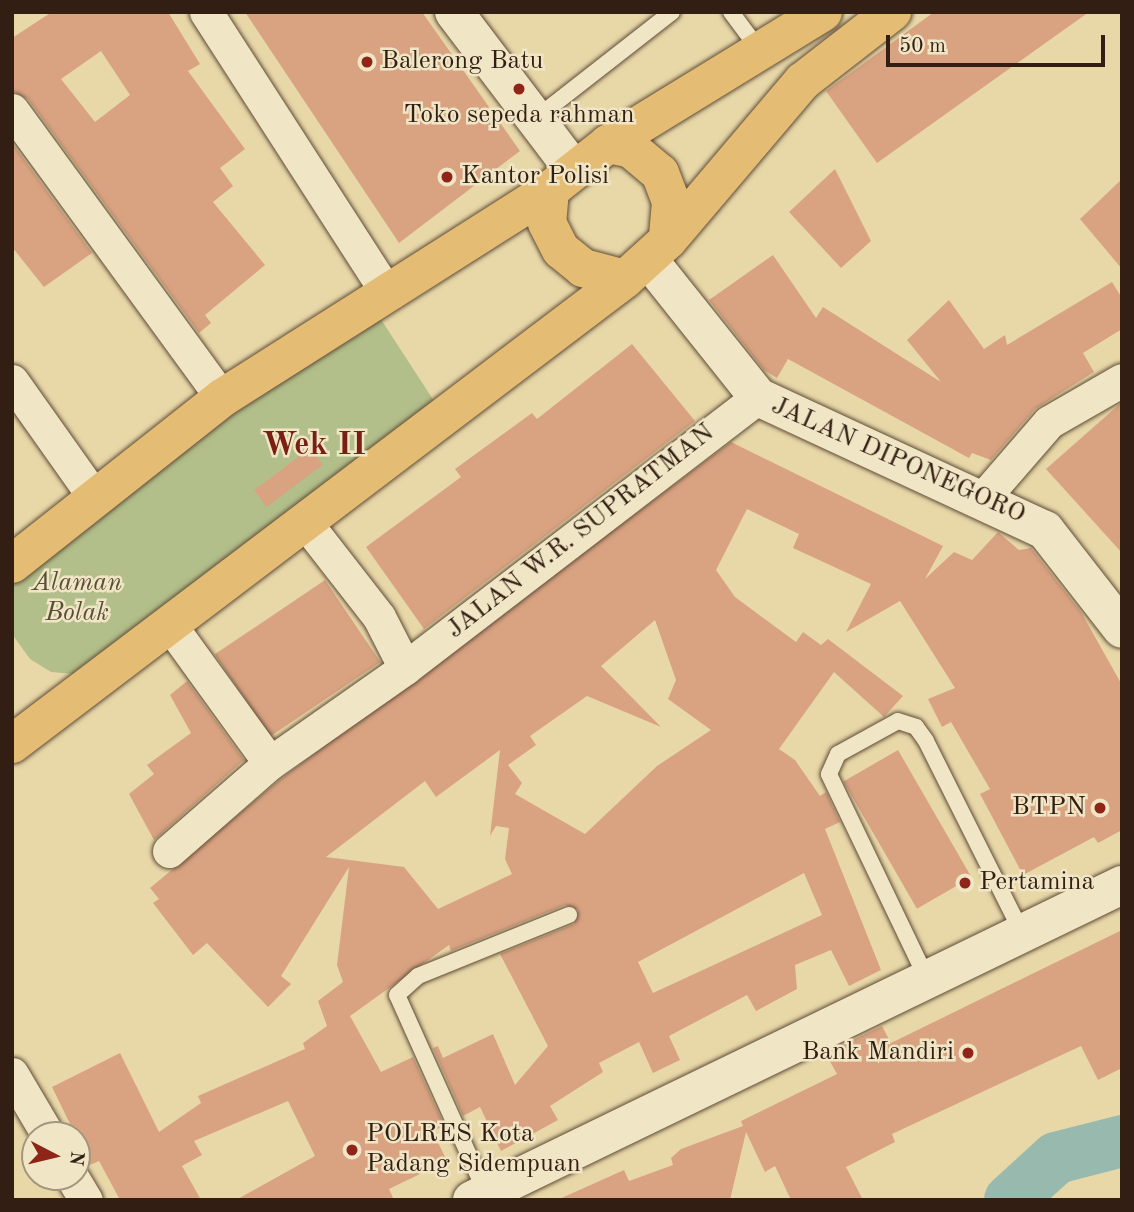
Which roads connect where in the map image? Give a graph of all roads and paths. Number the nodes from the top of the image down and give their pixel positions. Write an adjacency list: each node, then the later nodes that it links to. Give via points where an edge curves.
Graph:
1 (206, 12): 13 (street)
2 (454, 12): 9 (street)
3 (672, 12): 9 (lane)
4 (731, 12): 7 (lane)
5 (823, 12): 7 (highway)
6 (892, 12): 12 (highway, via 791,93)
7 (760, 51): 10 (highway)
8 (12, 110): 17 (street)
9 (535, 119): 11 (street)
10 (608, 144): 11 (highway); 12 (highway, via 631,149 660,173 671,202)
11 (562, 180): 12 (highway, via 547,223 561,250 583,268); 13 (highway)
12 (647, 259): 16 (street, JALAN DIPONEGORO); 20 (highway)
13 (385, 290): 17 (highway)
14 (12, 380): 18 (street)
15 (1119, 382): 19 (street, via 1049,422)
16 (758, 397): 19 (street, JALAN DIPONEGORO); 24 (street, JALAN W.R. SUPRATMAN)
17 (222, 398): 18 (highway)
18 (94, 497): 21 (highway)
19 (984, 497): 23 (street, JALAN DIPONEGORO, via 1063,546)
20 (305, 523): 22 (highway); 24 (street, via 379,617)
21 (12, 564)
22 (170, 625): 25 (highway); 26 (street)
23 (1122, 629)
24 (405, 668): 26 (street, JALAN W.R. SUPRATMAN)
25 (12, 744)
26 (270, 762): 27 (street, JALAN W.R. SUPRATMAN)
27 (169, 851)
28 (1122, 885): 30 (street)
29 (569, 915): 34 (lane, via 418,976 397,995)
30 (1022, 933): 31 (street); 31 (lane, via 926,741 916,727 898,721 838,754 829,774)
31 (927, 979): 34 (street)
32 (12, 1074): 33 (street)
33 (40, 1121)
34 (479, 1196)

